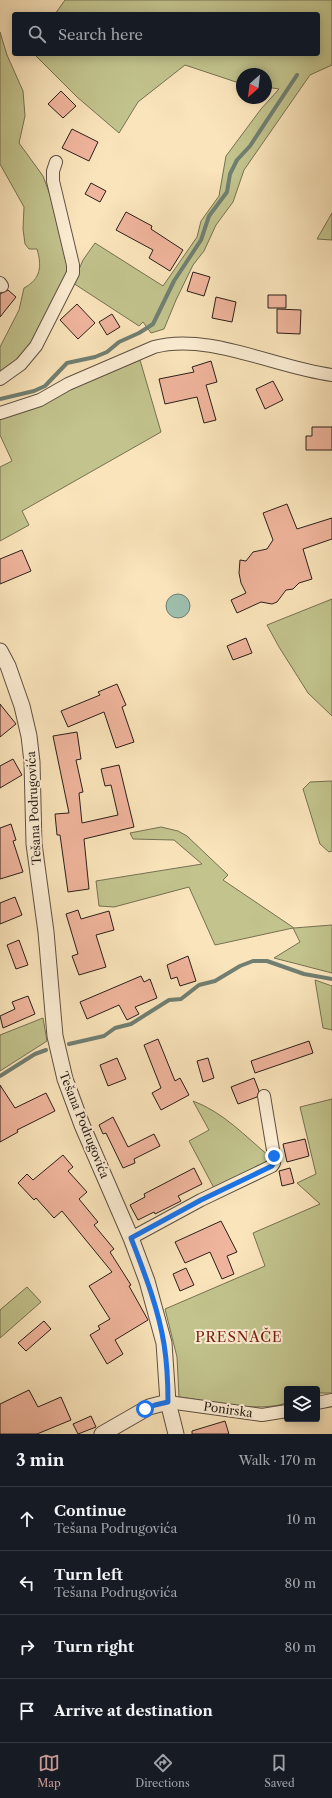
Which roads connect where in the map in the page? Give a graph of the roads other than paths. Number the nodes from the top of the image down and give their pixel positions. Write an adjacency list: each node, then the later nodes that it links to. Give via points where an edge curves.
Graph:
1 (56, 162): 3 (street, via 53,181 73,273 36,346 21,364)
2 (332, 375): 4 (street, via 199,343 167,344 154,347 68,384 40,400)
3 (0, 379)
4 (0, 413)
5 (0, 651): 7 (street, Tešana Podrugovića, via 22,706 29,736 34,844 58,1053 82,1125)
6 (264, 1096): 7 (street, via 274,1156 272,1166 201,1200)
7 (131, 1238): 9 (street, Tešana Podrugovića, via 161,1328 167,1361)
8 (332, 1400): 10 (street)
9 (168, 1402): 11 (street, Ponirska, via 262,1415); 12 (street, via 149,1406); 13 (street, Tešana Podrugovića)
10 (320, 1402)
11 (284, 1411)
12 (102, 1434)
13 (176, 1434)

